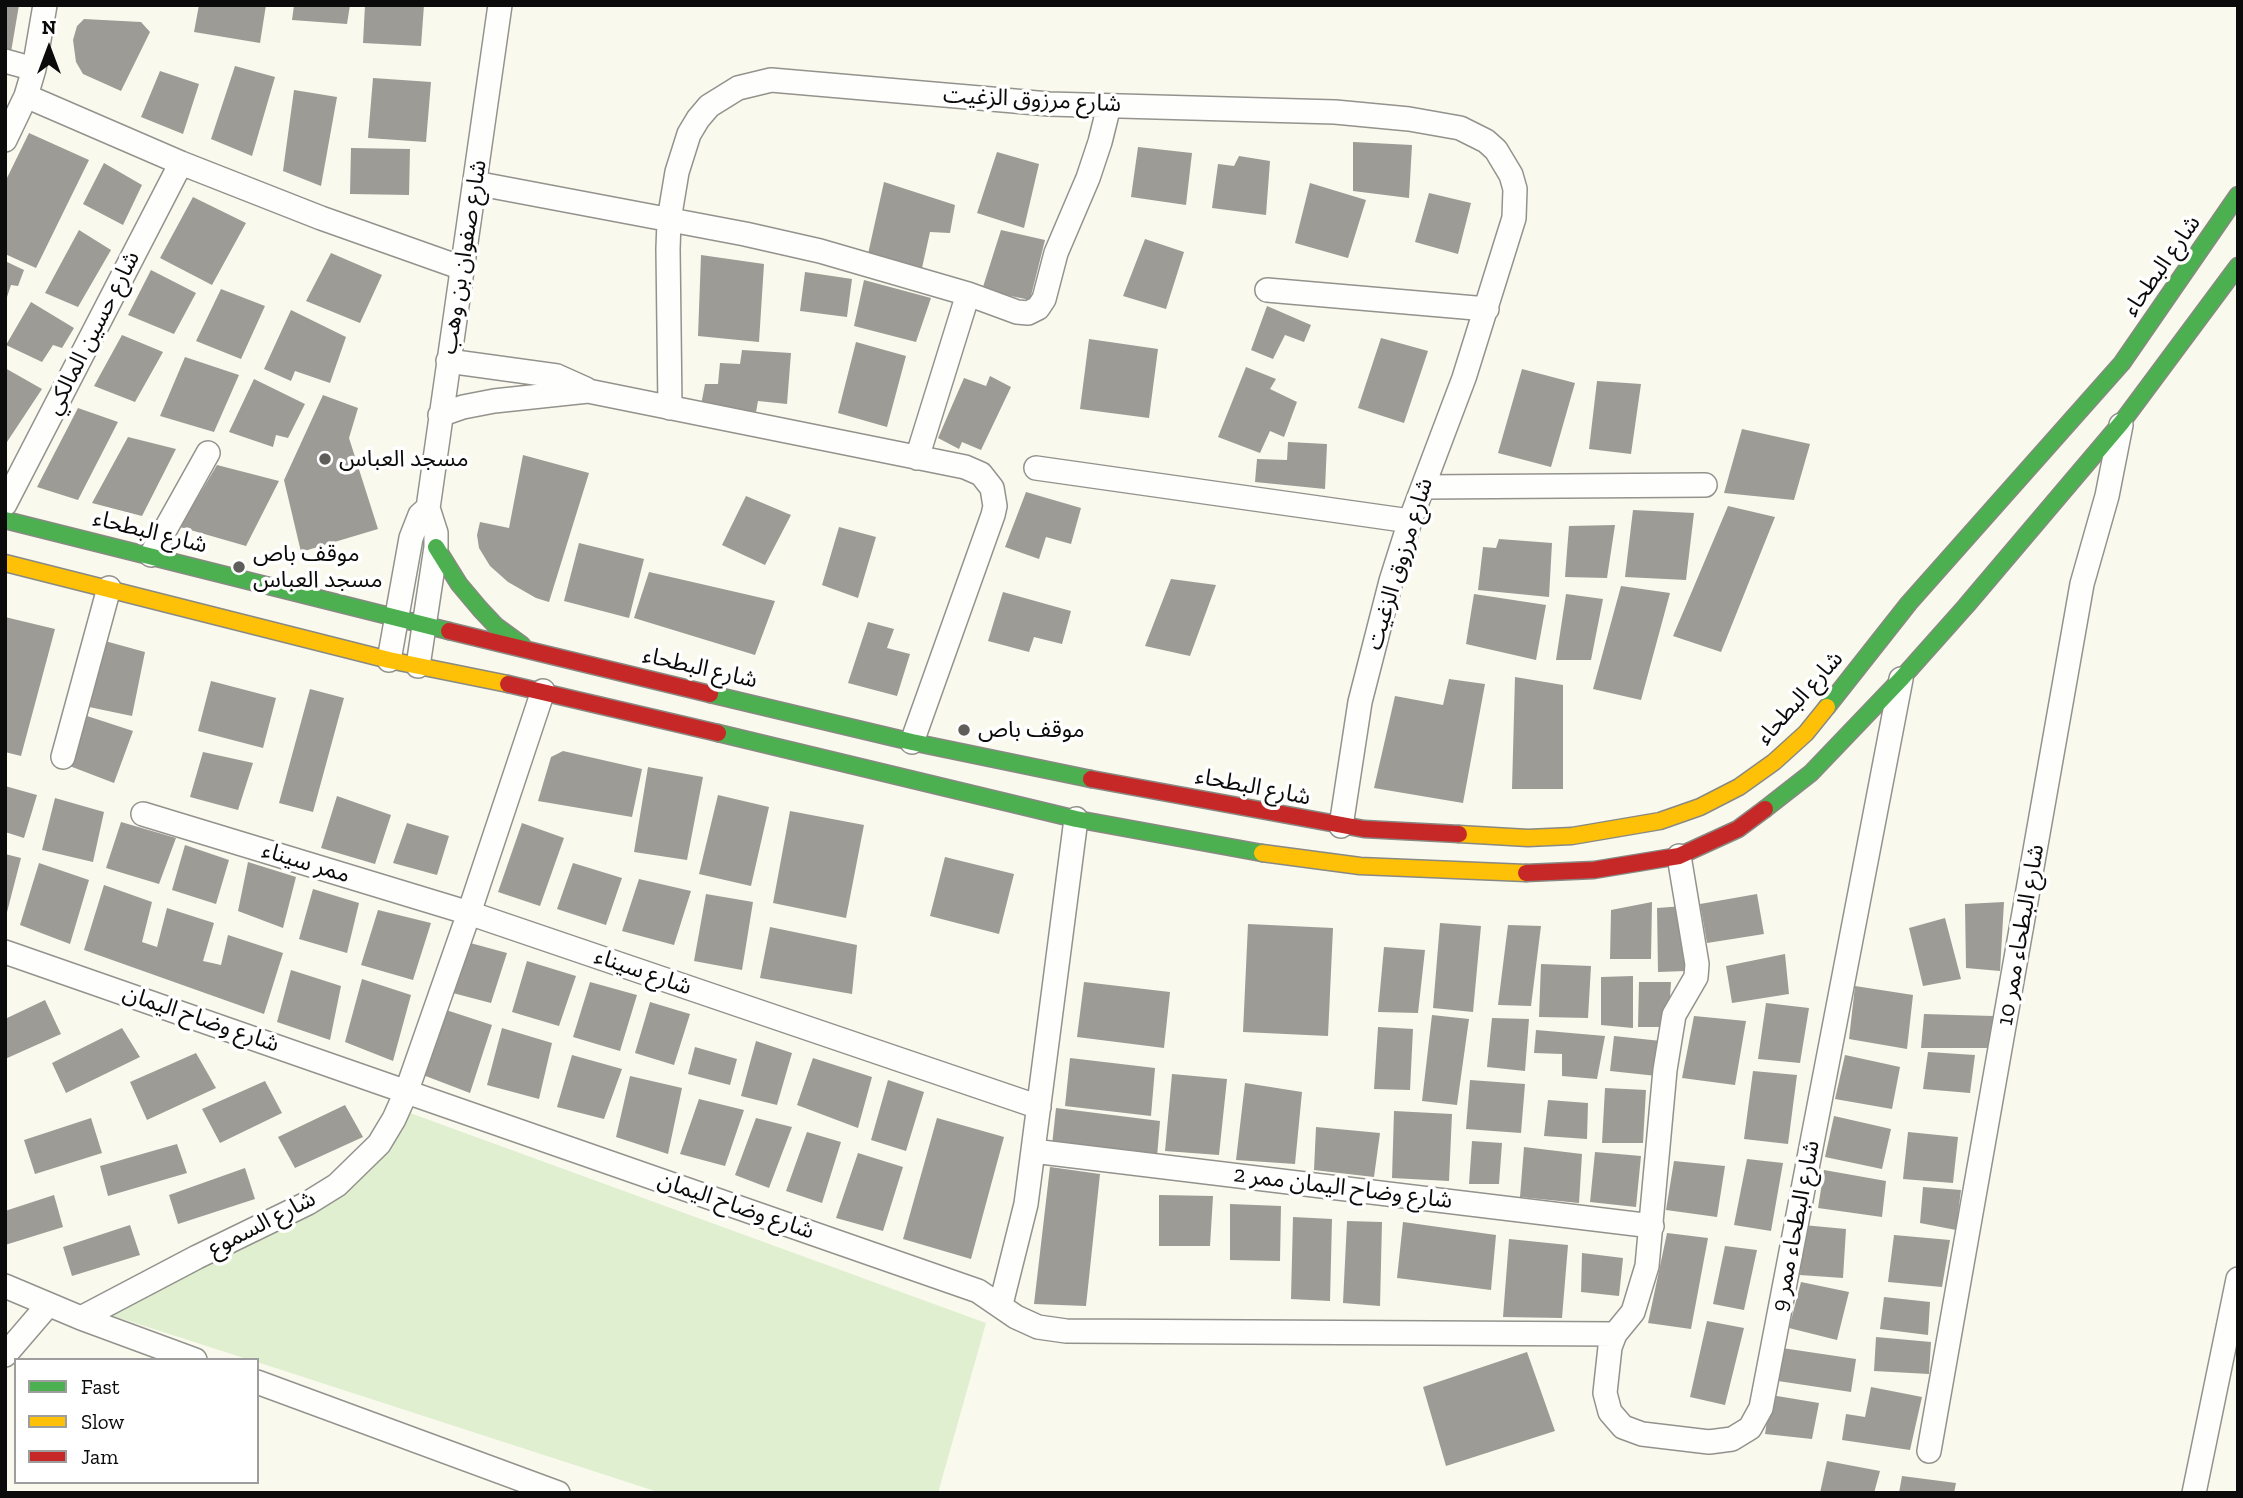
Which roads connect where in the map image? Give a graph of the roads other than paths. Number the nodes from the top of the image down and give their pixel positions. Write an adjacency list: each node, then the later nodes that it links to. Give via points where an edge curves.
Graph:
1 (45, 5): 4 (street)
2 (500, 5): 9 (street, شارع صفوان بن وهب)
3 (5, 61): 4 (street)
4 (34, 69): 5 (street)
5 (26, 96): 7 (street); 8 (street)
6 (1109, 106): 11 (street, شارع مرزوق الزغيت, via 789,81 755,83 709,106 689,134); 15 (street, via 1041,304 1022,313); 16 (street, شارع مرزوق الزغيت, via 1335,111 1409,119 1473,133 1496,150 1515,189 1514,218)
7 (5, 139)
8 (181, 163): 13 (street); 27 (street, شارع حسين المالكي)
9 (475, 183): 11 (street); 13 (street, شارع صفوان بن وهب)
10 (2238, 195): 47 (street, شارع البطحاء, via 2122,363 1909,603 1806,733 1774,762 1739,787 1660,821 1572,836)
11 (669, 220): 15 (street, via 820,251); 19 (street, شارع مرزوق الزغيت)
12 (2238, 266): 21 (street, شارع البطحاء)
13 (462, 268): 17 (street, شارع صفوان بن وهب)
14 (1267, 290): 16 (street)
15 (968, 294): 23 (street)
16 (1487, 309): 26 (street, شارع مرزوق الزغيت)
17 (448, 361): 18 (street, via 557,376); 20 (street, شارع صفوان بن وهب)
18 (588, 391): 19 (street); 20 (street, via 494,401)
19 (670, 408): 23 (street)
20 (440, 415): 28 (street, شارع صفوان بن وهب)
21 (2122, 422): 40 (street, شارع البطحاء); 64 (street, شارع البطحاء ممر 10, via 2082,584)
22 (208, 453): 32 (street)
23 (917, 458): 42 (street, via 981,474 992,488 995,506)
24 (1036, 468): 30 (street)
25 (1705, 485): 26 (street)
26 (1423, 487): 30 (street, شارع مرزوق الزغيت)
27 (5, 504)
28 (428, 508): 31 (street, شارع صفوان بن وهب); 35 (street, شارع صفوان بن وهب, via 411,538)
29 (5, 520): 32 (street, شارع البطحاء)
30 (1410, 521): 46 (street, شارع مرزوق الزغيت, via 1360,702)
31 (436, 547): 36 (street, شارع صفوان بن وهب); 37 (street, via 480,609)
32 (152, 555): 35 (street, شارع البطحاء)
33 (5, 563): 34 (street, شارع البطحاء)
34 (109, 588): 38 (street, شارع البطحاء); 43 (street)
35 (398, 618): 36 (street, شارع البطحاء); 38 (street, شارع صفوان بن وهب)
36 (424, 625): 37 (street, شارع البطحاء); 39 (street, شارع صفوان بن وهب)
37 (532, 652): 42 (street, شارع البطحاء)
38 (389, 660): 39 (street, شارع البطحاء)
39 (418, 666): 41 (street, شارع البطحاء)
40 (1901, 680): 48 (street, شارع البطحاء, via 1811,773 1738,829); 60 (street, شارع البطحاء ممر 9, via 1763,1394 1751,1428 1732,1439 1709,1442 1642,1434 1623,1427 1610,1412 1605,1393)
41 (543, 691): 45 (street, شارع البطحاء); 49 (street)
42 (912, 742): 46 (street, شارع البطحاء)
43 (63, 757)
44 (143, 814): 49 (street, ممر سيناء)
45 (1076, 820): 47 (street, شارع البطحاء, via 1241,850); 52 (street)
46 (1341, 826): 47 (street, شارع البطحاء)
47 (1362, 847): 48 (street, شارع البطحاء, via 1408,869 1532,873 1594,870)
48 (1679, 856): 54 (street, شارع البطحاء ممر 9, via 1698,964 1691,988 1674,1015)
49 (469, 913): 51 (street, شارع السموع); 52 (street, شارع سيناء)
50 (5, 952): 51 (street, شارع وضاح اليمان)
51 (407, 1090): 57 (street, شارع وضاح اليمان, via 978,1290); 59 (street, شارع السموع, via 379,1144 338,1185)
52 (1039, 1107): 53 (street)
53 (1033, 1151): 54 (street, شارع وضاح اليمان ممر 2); 57 (street, via 1020,1233)
54 (1652, 1226): 60 (street, شارع البطحاء ممر 9, via 1639,1298)
55 (2238, 1279): 66 (street)
56 (5, 1286): 58 (street)
57 (1001, 1304): 60 (street, شارع وضاح اليمان, via 1038,1327 1066,1331)
58 (48, 1305): 59 (street); 61 (street)
59 (81, 1318): 62 (street)
60 (1615, 1334)
61 (5, 1355)
62 (190, 1358)
63 (259, 1383): 65 (street)
64 (1929, 1451)
65 (558, 1493)
66 (2194, 1493)

